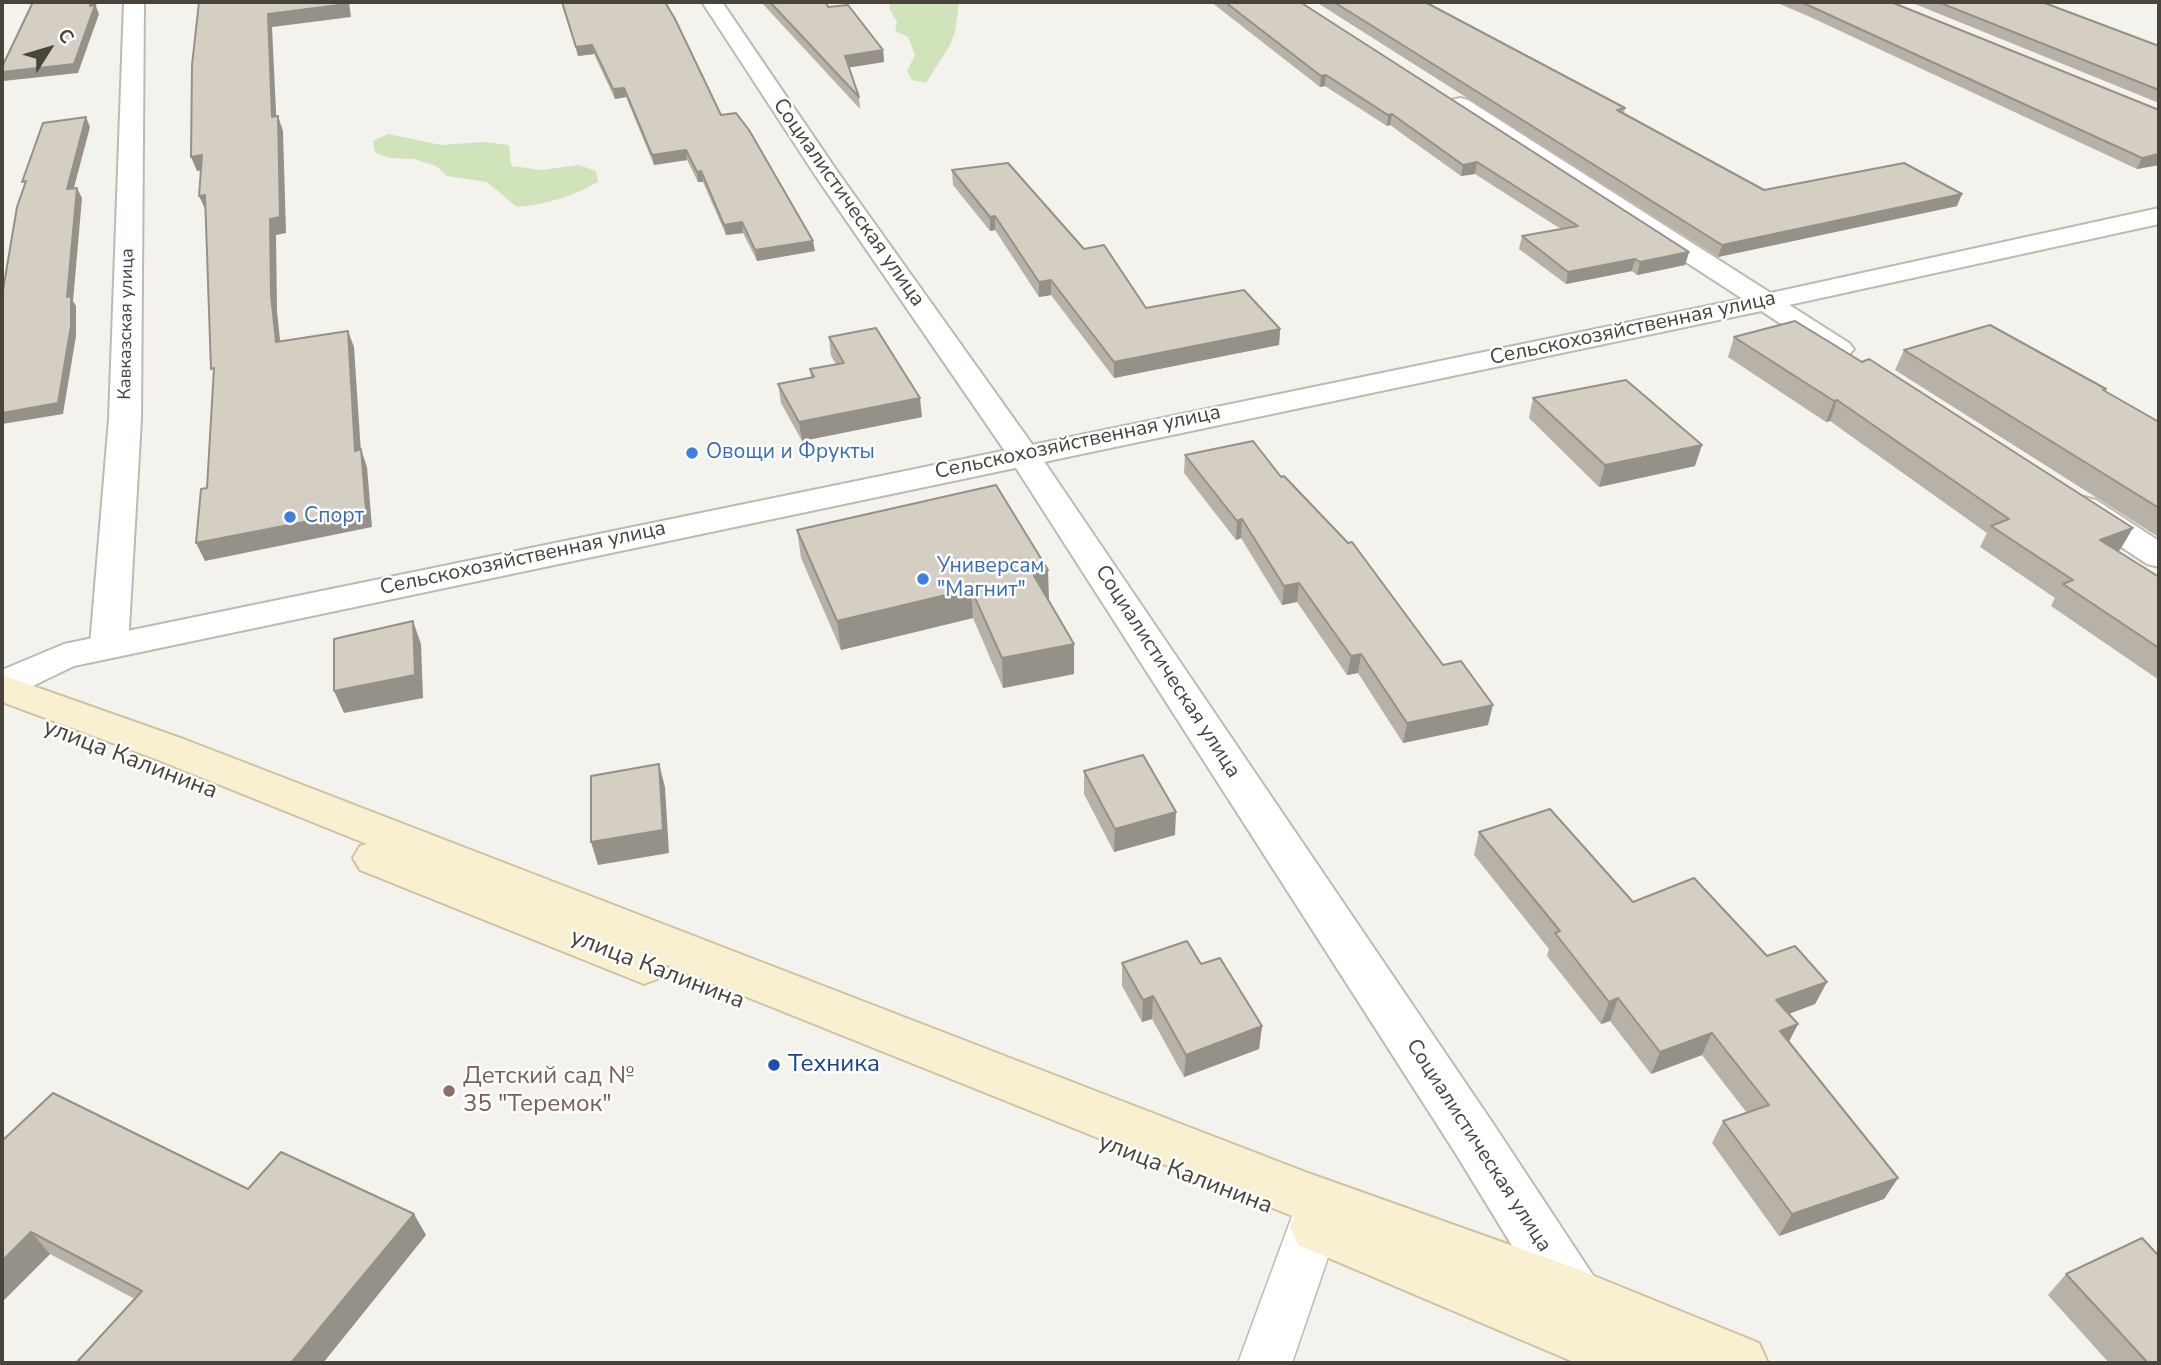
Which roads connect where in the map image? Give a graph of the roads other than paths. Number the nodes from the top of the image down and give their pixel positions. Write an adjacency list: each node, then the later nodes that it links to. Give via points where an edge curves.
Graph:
1 (134, 2): 10 (street, Кавказская улица, via 125,419)
2 (712, 2): 7 (street, Социалистическая улица)
3 (1439, 92): 5 (street)
4 (2159, 216): 5 (street, Сельскохозяйственная улица)
5 (1766, 302): 6 (street); 7 (street, Сельскохозяйственная улица)
6 (1858, 362)
7 (1023, 454): 10 (street, Сельскохозяйственная улица); 14 (street, Социалистическая улица)
8 (2067, 496): 9 (street)
9 (2159, 556)
10 (109, 646): 11 (street, Сельскохозяйственная улица, via 64,656)
11 (2, 686): 14 (main road, via 1304,1196)
12 (2, 712): 13 (main road, улица Калинина, via 144,763 458,893)
13 (1313, 1225): 15 (main road, улица Калинина); 16 (street)
14 (1572, 1294): 15 (street, Социалистическая улица); 17 (main road)
15 (1626, 1357)
16 (1265, 1363)
17 (1739, 1363)

